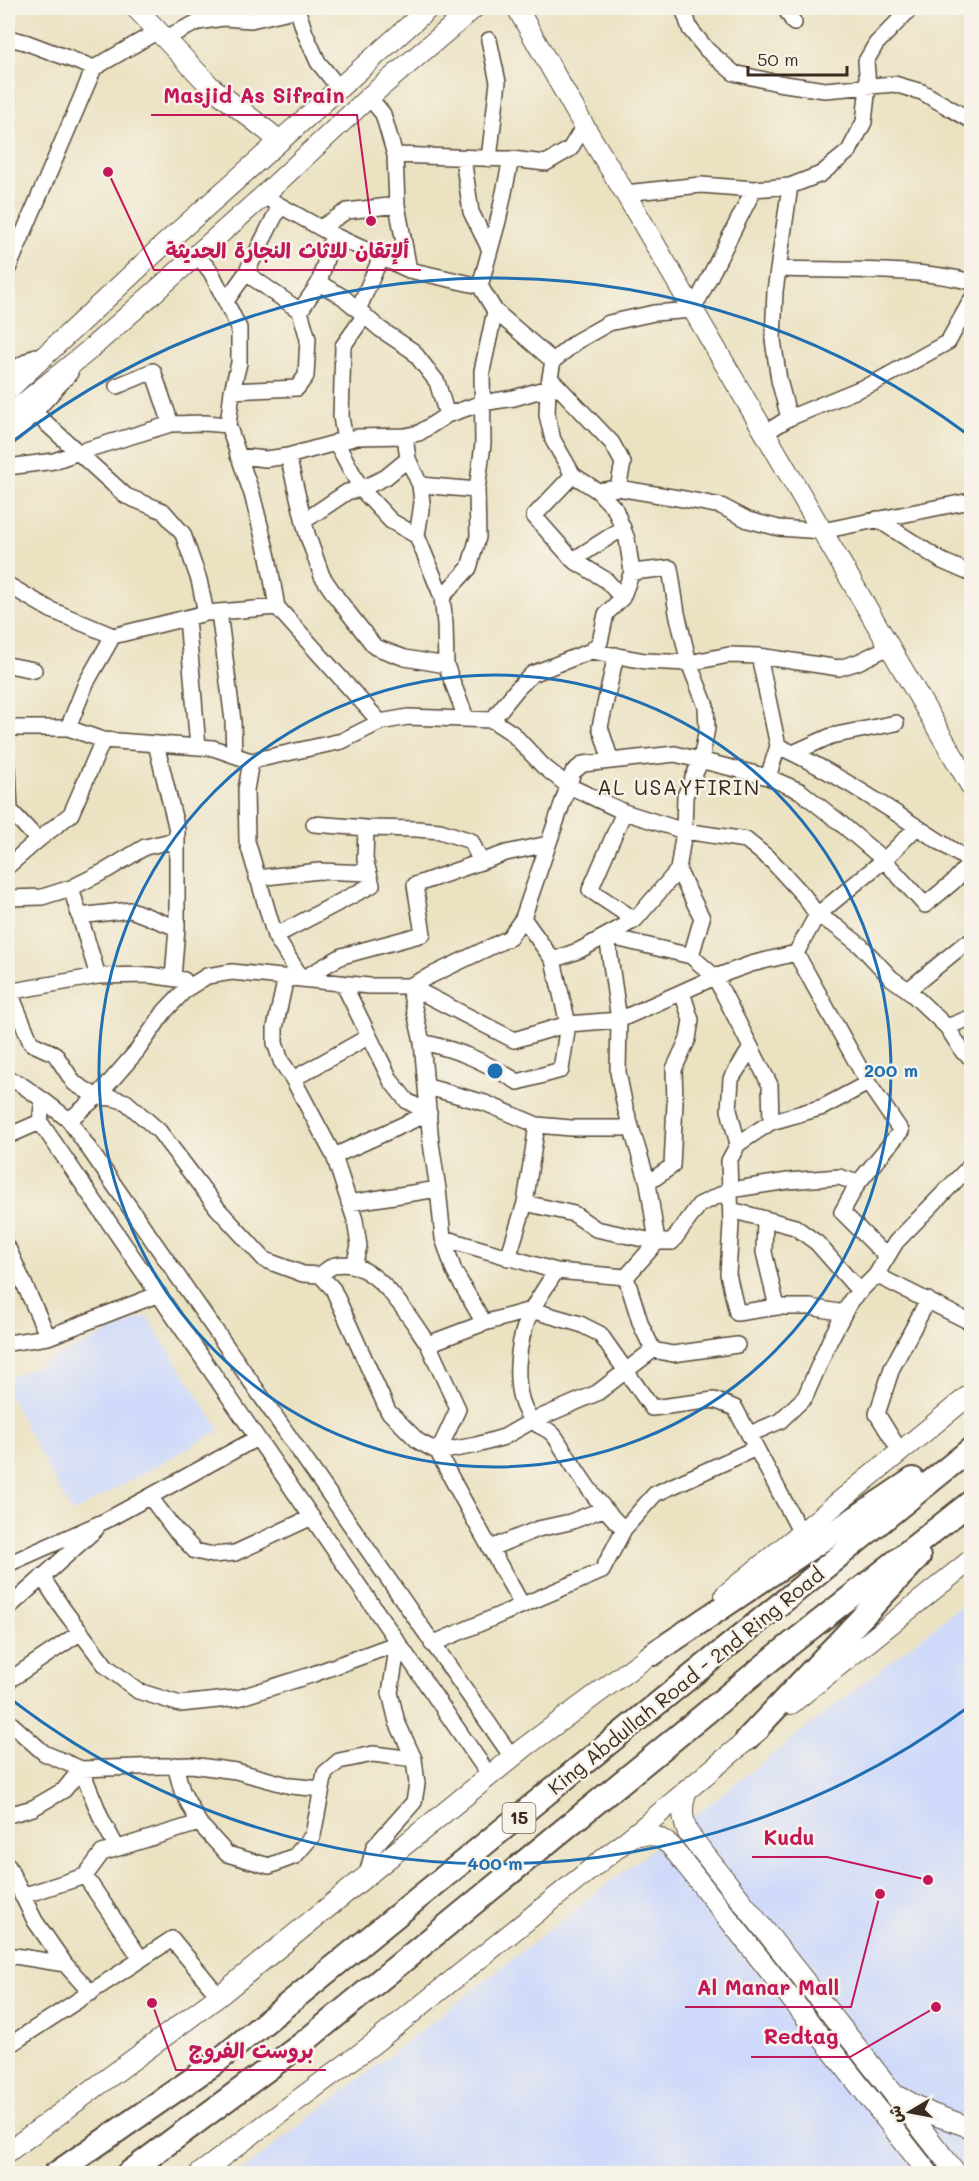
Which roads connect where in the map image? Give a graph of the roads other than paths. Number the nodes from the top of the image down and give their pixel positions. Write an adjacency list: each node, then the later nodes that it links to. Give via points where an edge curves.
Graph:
1 (136, 8): 10 (main road)
2 (297, 8): 10 (street, via 251,20 223,18 198,22); 15 (street, via 318,62)
3 (429, 8): 15 (main road)
4 (474, 8): 16 (main road)
5 (517, 8): 18 (main road)
6 (683, 8): 14 (street, via 690,29 734,73 825,90)
7 (785, 8): 9 (street)
8 (911, 8): 14 (street, via 876,44 866,61)
9 (794, 23)
10 (162, 35): 13 (street); 19 (main road, via 210,86)
11 (8, 38): 13 (street)
12 (489, 40): 22 (street, via 498,82)
13 (94, 68): 33 (street)
14 (868, 86): 17 (street, via 894,84 922,92); 24 (street, via 864,122 849,151 821,174)
15 (339, 88): 19 (main road)
16 (369, 97): 20 (street, via 383,114); 27 (main road)
17 (972, 121)
18 (584, 126): 23 (street, via 570,149 546,164); 26 (main road)
19 (280, 141): 48 (main road, via 59,342)
20 (395, 155): 21 (street); 28 (street)
21 (464, 158): 22 (street); 30 (street, via 471,212)
22 (489, 159): 23 (street)
23 (512, 159): 30 (street)
24 (790, 186): 25 (street); 34 (street)
25 (753, 189): 26 (street, via 701,184); 43 (street)
26 (625, 193): 43 (main road)
27 (272, 201): 29 (street); 31 (main road); 36 (street)
28 (397, 205): 29 (street, via 347,211); 35 (street)
29 (327, 231): 32 (street); 38 (street)
30 (490, 250): 39 (street)
31 (196, 254): 41 (street); 46 (main road)
32 (381, 257): 35 (street); 45 (street)
33 (8, 269)
34 (778, 269): 37 (street, via 918,273); 56 (street, via 773,340)
35 (409, 270): 39 (street)
36 (246, 273): 41 (street); 44 (street)
37 (972, 282)
38 (319, 283): 44 (street); 45 (street)
39 (480, 286): 42 (street)
40 (972, 299): 56 (street, via 948,342 874,383)
41 (226, 301): 51 (street, via 239,328 239,363)
42 (495, 310): 47 (street); 52 (street, via 482,371)
43 (693, 310): 47 (street, via 609,323 577,341); 59 (main road)
44 (300, 311): 51 (street, via 308,339 306,376 297,388)
45 (361, 313): 54 (street, via 413,351 437,382); 62 (street, via 343,346)
46 (88, 351): 53 (street); 55 (main road)
47 (553, 361): 49 (street)
48 (11, 376)
49 (549, 383): 52 (street, via 514,398); 68 (street, via 547,416 554,441); 70 (street, via 612,443 623,464)
50 (117, 386): 57 (street, via 153,371)
51 (232, 391): 58 (street)
52 (482, 403): 54 (street); 72 (street, via 483,444)
53 (35, 413): 61 (street); 63 (street)
54 (447, 415): 60 (street, via 419,433)
55 (8, 416)
56 (789, 418): 59 (street)
57 (171, 424): 58 (street); 63 (street)
58 (228, 425): 64 (street)
59 (765, 433): 78 (main road)
60 (405, 436): 62 (street); 66 (street)
61 (8, 438)
62 (340, 441): 65 (street); 71 (street)
63 (79, 452): 67 (street, via 54,461); 87 (street, via 126,496 163,511 183,534)
64 (238, 456): 65 (street); 86 (street, via 252,494)
65 (288, 456): 76 (street)
66 (408, 459): 69 (street); 71 (street, via 386,477)
67 (8, 467)
68 (573, 475): 73 (street); 80 (street, via 534,516)
69 (420, 485): 72 (street); 79 (street, via 423,503)
70 (618, 488): 73 (street); 78 (street, via 721,506 748,520 779,528)
71 (361, 489): 76 (street, via 347,492); 79 (street, via 391,521)
72 (477, 490): 84 (street, via 478,537 470,568)
73 (598, 491): 77 (street, via 615,509)
74 (972, 504): 75 (street, via 965,502)
75 (877, 519): 78 (street); 82 (street, via 942,561)
76 (304, 521): 96 (street, via 322,576 375,647 405,658)
77 (622, 528): 80 (street); 81 (street)
78 (822, 531): 90 (main road)
79 (417, 536): 84 (street)
80 (573, 560): 85 (street, via 606,580)
81 (632, 572): 85 (street); 94 (street, via 670,568)
82 (972, 574)
83 (8, 585): 89 (street, via 51,610)
84 (442, 597): 96 (street)
85 (622, 597): 91 (street, via 606,614 600,642)
86 (277, 608): 87 (street); 100 (street)
87 (212, 613): 88 (street); 109 (street, via 233,721)
88 (187, 618): 89 (street); 107 (street)
89 (113, 636): 103 (street, via 86,683)
90 (889, 646): 93 (street, via 839,668); 116 (main road)
91 (591, 651): 92 (street); 99 (street, via 532,674)
92 (616, 656): 94 (street); 112 (street, via 600,727)
93 (759, 656): 94 (street, via 729,655); 106 (street)
94 (689, 663): 110 (street, via 706,706 707,728)
95 (8, 665): 97 (street)
96 (446, 665): 98 (street)
97 (34, 670)
98 (466, 718): 99 (street); 100 (street, via 408,717)
99 (492, 720): 115 (street, via 512,733)
100 (380, 722): 111 (street, via 342,741)
101 (896, 723): 108 (street, via 831,736)
102 (8, 728): 103 (street)
103 (68, 728): 104 (street)
104 (103, 740): 105 (street); 122 (street, via 71,814)
105 (156, 744): 107 (street); 123 (street, via 172,805)
106 (778, 746): 108 (street); 114 (street)
107 (198, 747): 109 (street)
108 (793, 753): 120 (street, via 863,792)
109 (234, 755): 111 (street)
110 (701, 760): 112 (street, via 675,754); 114 (street); 121 (street, via 685,796)
111 (251, 761): 130 (street, via 246,790 248,841)
112 (611, 761): 115 (street, via 583,764 573,772)
113 (8, 770): 122 (street, via 10,810)
114 (768, 777): 125 (street, via 800,791)
115 (567, 785): 117 (street); 124 (street)
116 (972, 788)
117 (624, 812): 121 (street); 136 (street, via 590,890)
118 (314, 824): 119 (street)
119 (366, 828): 126 (street, via 440,831 471,842); 129 (street, via 365,859)
120 (916, 828): 125 (street); 125 (street, via 971,862 925,905)
121 (684, 831): 128 (street); 133 (street, via 746,840 772,861)
122 (38, 840): 127 (street)
123 (176, 840): 131 (street, via 145,847); 137 (street)
124 (548, 844): 126 (street); 135 (street)
125 (884, 860): 133 (street)
126 (481, 862): 147 (street, via 415,885 423,934 342,956)
127 (8, 866)
128 (678, 870): 136 (street); 142 (street, via 702,918)
129 (369, 873): 130 (street, via 319,871); 138 (street, via 372,885)
130 (257, 878): 138 (street)
131 (70, 888): 132 (street, via 42,897); 134 (street)
132 (8, 898)
133 (817, 915): 141 (street); 152 (street, via 861,946)
134 (79, 916): 137 (street, via 131,910); 144 (street)
135 (523, 918): 143 (street); 150 (street, via 509,938)
136 (635, 920): 139 (street)
137 (177, 928): 146 (street)
138 (275, 936): 147 (street)
139 (607, 936): 142 (street); 143 (street); 155 (street)
140 (972, 941): 152 (street)
141 (796, 953): 145 (street); 164 (street)
142 (691, 956): 145 (street)
143 (553, 960): 156 (street)
144 (98, 976): 146 (street); 151 (street)
145 (715, 977): 153 (street); 160 (street)
146 (173, 978): 148 (street)
147 (294, 978): 148 (street, via 231,972); 149 (street); 162 (street, via 275,1028 281,1061)
148 (197, 982): 166 (street, via 165,1011)
149 (343, 983): 150 (street); 158 (street)
150 (409, 986): 156 (street, via 514,1040); 159 (street)
151 (8, 990): 166 (street, via 32,1043 55,1054 74,1083)
152 (908, 990): 157 (street)
153 (682, 992): 155 (street); 178 (street, via 691,1020 688,1039 674,1070 672,1166)
154 (972, 1017): 157 (street)
155 (619, 1020): 156 (street); 173 (street, via 618,1072)
156 (568, 1024): 159 (street, via 561,1070 518,1082 454,1049)
157 (947, 1027): 161 (street, via 963,1052)
158 (368, 1037): 162 (street); 168 (street, via 391,1081 407,1101)
159 (422, 1042): 165 (street)
160 (751, 1048): 171 (street, via 770,1085); 175 (street, via 732,1079 729,1110)
161 (972, 1058)
162 (293, 1079): 176 (street)
163 (8, 1080): 167 (street)
164 (868, 1083): 171 (street, via 823,1107); 179 (street, via 901,1131)
165 (428, 1087): 168 (street); 172 (street, via 485,1103)
166 (97, 1097): 169 (street); 193 (street, via 126,1102 159,1131 218,1209 265,1260 303,1274)
167 (43, 1100): 169 (street); 170 (street)
168 (429, 1113): 176 (street); 180 (street)
169 (69, 1120): 233 (street)
170 (40, 1122): 174 (street); 197 (street)
171 (771, 1122): 175 (street)
172 (537, 1125): 173 (street); 183 (street)
173 (630, 1128): 178 (street)
174 (8, 1136)
175 (738, 1144): 181 (street, via 729,1161)
176 (334, 1156): 182 (street)
177 (971, 1167): 189 (street)
178 (648, 1183): 187 (street)
179 (858, 1183): 181 (street, via 839,1177); 189 (street, via 842,1212)
180 (438, 1189): 182 (street); 186 (street)
181 (730, 1190): 184 (street); 187 (street, via 699,1205 672,1242)
182 (349, 1203): 191 (street, via 359,1246)
183 (525, 1203): 187 (street, via 574,1214 596,1229); 190 (street)
184 (731, 1210): 185 (street); 199 (street, via 728,1274 737,1313)
185 (765, 1220): 196 (street, via 795,1227 817,1243); 199 (street, via 764,1252)
186 (443, 1238): 190 (street); 202 (street, via 454,1271)
187 (657, 1242): 195 (street)
188 (8, 1248): 204 (street)
189 (886, 1256): 194 (street)
190 (508, 1258): 192 (street)
191 (354, 1265): 193 (street, via 334,1265); 206 (street, via 395,1296)
192 (556, 1271): 195 (street); 200 (street)
193 (320, 1275): 217 (street, via 333,1289 388,1411 418,1441)
194 (876, 1275): 196 (street); 198 (street)
195 (626, 1277): 208 (street, via 640,1325)
196 (860, 1292): 201 (street)
197 (159, 1294): 204 (street); 212 (street)
198 (928, 1300): 203 (street); 216 (street, via 892,1368 877,1414)
199 (777, 1307): 201 (street, via 810,1306)
200 (531, 1310): 202 (street); 209 (street, via 580,1324 600,1335); 211 (street, via 519,1340 518,1382 522,1403)
201 (844, 1313): 214 (street, via 805,1397)
202 (484, 1323): 206 (street)
203 (972, 1323)
204 (48, 1337): 205 (street)
205 (8, 1343)
206 (428, 1344): 217 (street, via 458,1409)
207 (737, 1345): 208 (street, via 673,1353)
208 (653, 1350): 209 (street)
209 (625, 1372): 211 (street, via 597,1393); 214 (street, via 652,1408 714,1400 735,1408)
210 (972, 1393): 216 (main road)
211 (532, 1421): 217 (street, via 504,1437); 220 (street, via 551,1431)
212 (257, 1438): 218 (street); 221 (street)
213 (972, 1440): 234 (highway)
214 (753, 1441): 223 (street, via 655,1494); 224 (street)
215 (972, 1448): 264 (highway, King Abdullah Road - 2nd Ring Road / 15, via 214,2064)
216 (900, 1451): 224 (main road)
217 (438, 1452): 225 (street)
218 (150, 1497): 221 (street, via 195,1551 213,1555 235,1553); 222 (street)
219 (971, 1501): 239 (highway); 265 (highway, King Abdullah Road - 2nd Ring Road / 15, via 778,1653 303,2043)
220 (603, 1509): 223 (street); 225 (street)
221 (312, 1517): 232 (street)
222 (105, 1521): 227 (street); 228 (street)
223 (624, 1529): 229 (street, via 602,1571)
224 (801, 1533): 234 (main road)
225 (491, 1548): 229 (street)
226 (972, 1559): 239 (main road)
227 (8, 1564)
228 (42, 1577): 230 (street); 231 (street)
229 (522, 1605): 233 (street)
230 (8, 1608)
231 (81, 1632): 232 (street, via 106,1666 138,1691 180,1704 238,1698); 235 (street)
232 (398, 1643): 237 (street); 241 (street, via 390,1693)
233 (432, 1644): 236 (street)
234 (653, 1654): 240 (main road)
235 (8, 1681)
236 (471, 1700): 237 (street); 240 (street)
237 (447, 1714): 244 (street)
238 (8, 1721): 243 (street, via 44,1753)
239 (747, 1739): 246 (main road)
240 (512, 1757): 244 (main road)
241 (414, 1759): 245 (street, via 373,1754 339,1761 325,1773); 252 (street, via 414,1802 374,1847)
242 (175, 1765): 243 (street); 245 (street, via 236,1771 291,1786); 248 (street, via 182,1791)
243 (81, 1769): 247 (street, via 64,1790 33,1808); 250 (street)
244 (489, 1775): 252 (main road)
245 (321, 1789): 248 (street, via 313,1835 295,1856 269,1866 227,1854)
246 (687, 1789): 249 (main road); 261 (main road, via 682,1820 688,1833)
247 (8, 1815)
248 (199, 1823): 250 (street)
249 (633, 1835): 266 (main road, via 373,2044); 267 (main road, via 650,1834 671,1846)
250 (117, 1848): 253 (street, via 102,1853)
251 (8, 1868): 254 (street)
252 (367, 1875): 259 (main road)
253 (85, 1876): 254 (street); 256 (street)
254 (22, 1896): 257 (street)
255 (8, 1958): 257 (street)
256 (141, 1959): 258 (street); 259 (street, via 172,1939)
257 (65, 1964): 258 (street)
258 (91, 1993): 260 (street)
259 (219, 1996): 263 (main road)
260 (8, 2046)
261 (894, 2094): 262 (main road, via 932,2114); 268 (main road)
262 (972, 2128)
263 (8, 2152)
264 (55, 2174)
265 (127, 2174)
266 (200, 2174)
267 (929, 2174)
268 (957, 2174)

